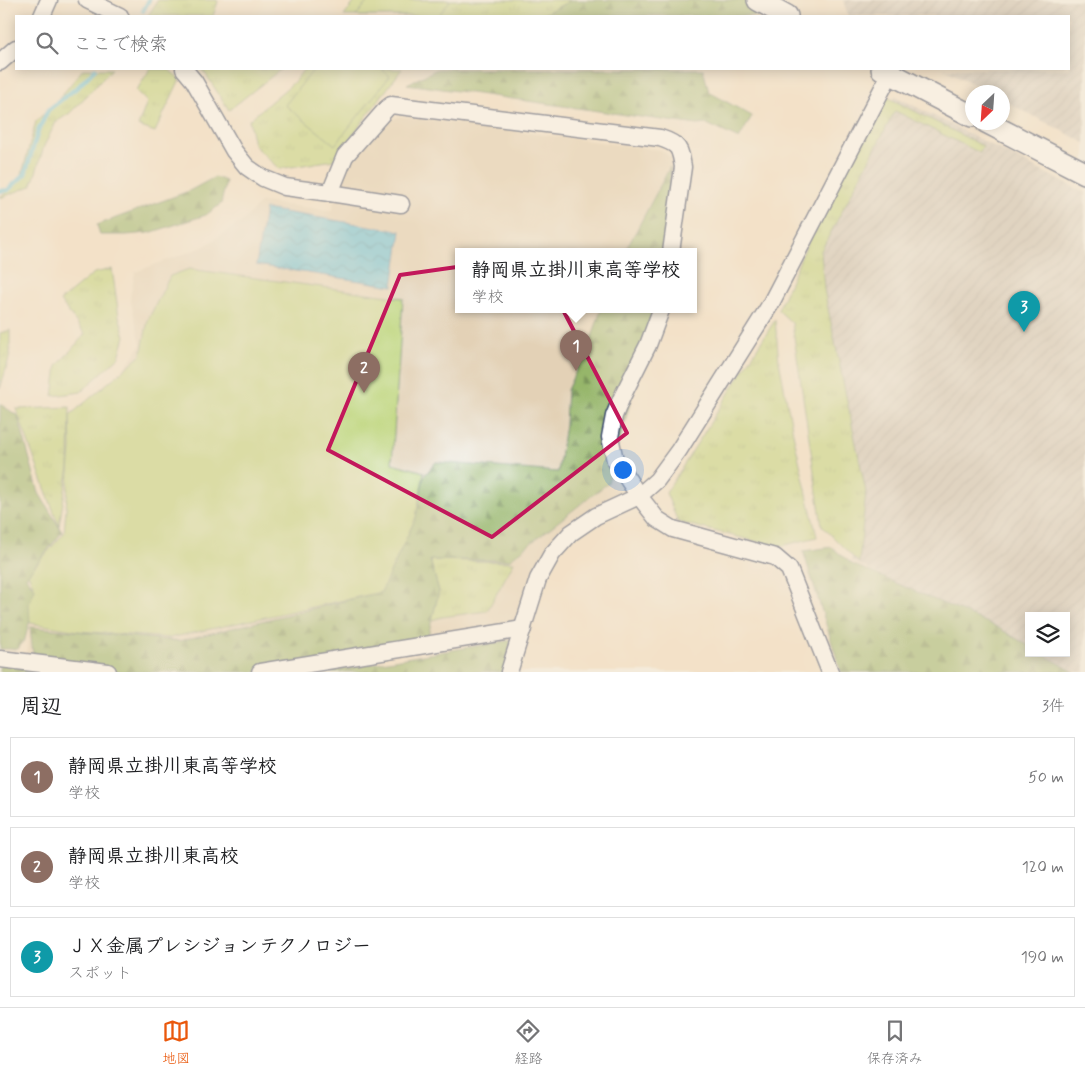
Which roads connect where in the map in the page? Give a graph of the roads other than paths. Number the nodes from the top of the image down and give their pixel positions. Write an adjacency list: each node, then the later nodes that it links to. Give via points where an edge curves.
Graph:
1 (49, 0): 4 (street)
2 (87, 0): 5 (street)
3 (758, 0): 6 (street)
4 (42, 15)
5 (118, 15)
6 (785, 15)
7 (15, 49): 8 (street)
8 (0, 62)
9 (185, 70): 14 (street, via 247,167 285,187)
10 (886, 71): 11 (street); 18 (street, via 770,306 679,450 657,480)
11 (965, 112)
12 (1002, 130): 13 (street)
13 (1085, 173)
14 (330, 193): 15 (street); 16 (street, via 345,156 391,105 660,138 673,142 680,152 683,166)
15 (401, 204)
16 (672, 248)
17 (659, 313): 18 (street, via 648,345 614,416 610,436 615,460)
18 (639, 496): 19 (street, via 596,516 571,533 552,554 538,579); 24 (street, via 657,519 673,529 775,558 789,569)
19 (524, 628): 22 (street); 23 (street)
20 (0, 659): 21 (street)
21 (108, 672)
22 (260, 672)
23 (509, 672)
24 (830, 672)

